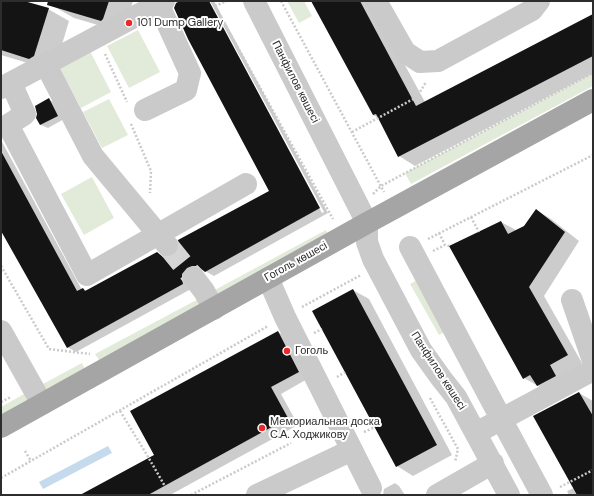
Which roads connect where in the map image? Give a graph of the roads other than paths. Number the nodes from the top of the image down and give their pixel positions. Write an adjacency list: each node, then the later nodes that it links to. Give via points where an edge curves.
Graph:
1 (254, 1): 10 (street, Панфилов көшесі)
2 (376, 1): 3 (street, via 405,52 420,62 438,61 532,10)
3 (539, 1)
4 (160, 2): 5 (street); 8 (street, via 190,73 186,90)
5 (46, 65): 6 (street); 11 (street, via 94,156)
6 (6, 86): 11 (street, via 25,114 8,125 87,275)
7 (593, 100): 10 (main road, Гоголь көшесі)
8 (145, 110)
9 (246, 184): 11 (street)
10 (366, 208): 14 (main road, Гоголь көшесі); 22 (street, Панфилов көшесі, via 367,242 373,259 421,350 456,397)
11 (163, 240)
12 (410, 247): 26 (street, via 502,420)
13 (194, 278): 16 (street)
14 (268, 278): 16 (main road, Гоголь көшесі); 23 (street)
15 (572, 300): 18 (street)
16 (214, 309): 20 (main road, Гоголь көшесі)
17 (1, 331): 20 (street)
18 (593, 361)
19 (593, 370): 22 (street)
20 (42, 404): 21 (main road, Гоголь көшесі)
21 (1, 427)
22 (476, 433): 24 (street, Панфилов көшесі)
23 (352, 450): 25 (street); 27 (street)
24 (493, 463): 28 (street); 29 (street, Панфилов көшесі)
25 (371, 488)
26 (551, 491)
27 (257, 495)
28 (437, 495)
29 (509, 495)

